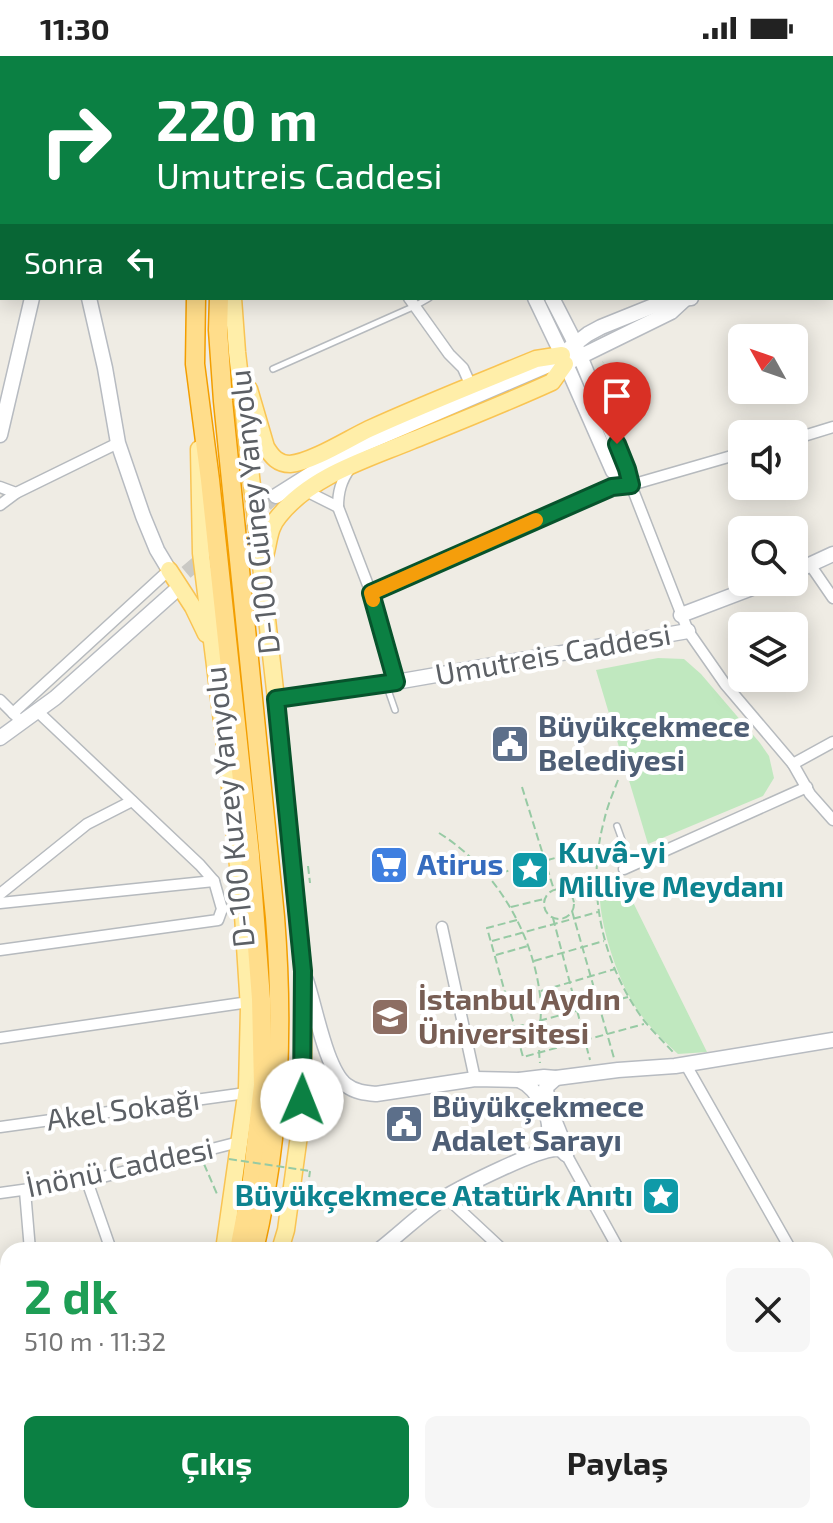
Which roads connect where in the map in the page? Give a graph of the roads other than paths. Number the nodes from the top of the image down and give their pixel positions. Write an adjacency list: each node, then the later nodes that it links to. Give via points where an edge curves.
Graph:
1 (32, 300): 16 (main road)
2 (89, 300): 18 (main road)
3 (196, 300): 12 (highway)
4 (219, 300): 81 (highway, via 223,401 280,992 274,1145)
5 (233, 300): 11 (main road, D-100 Güney Yanyolu)
6 (537, 300): 10 (main road)
7 (553, 300): 10 (main road)
8 (668, 300): 10 (main road, via 588,334)
9 (412, 302): 13 (lane); 14 (street)
10 (580, 355): 14 (main road, via 536,359); 20 (main road, via 552,382); 21 (main road, via 613,471); 25 (main road, via 348,457)
11 (239, 363): 14 (main road, via 266,447 286,464 303,462); 32 (main road, D-100 Güney Yanyolu)
12 (195, 364): 28 (main road, D-100 Kuzey Yanyolu); 80 (highway, via 261,999 263,1085)
13 (273, 369)
14 (471, 386)
15 (833, 427): 17 (street)
16 (0, 435)
17 (808, 435)
18 (118, 443): 24 (street); 33 (main road, via 143,516)
19 (728, 457): 21 (street)
20 (352, 465): 23 (main road); 27 (street, via 342,479)
21 (631, 485): 35 (street, via 612,487); 38 (street)
22 (0, 487): 24 (street)
23 (306, 491): 27 (street); 32 (main road, via 277,517)
24 (16, 493): 26 (street)
25 (278, 499)
26 (0, 505)
27 (338, 507): 35 (street)
28 (201, 553): 33 (main road, via 187,570); 40 (main road, D-100 Kuzey Yanyolu)
29 (833, 554): 30 (main road)
30 (811, 566): 31 (main road); 37 (street)
31 (808, 567)
32 (262, 569): 42 (main road, D-100 Güney Yanyolu)
33 (169, 570): 40 (main road); 46 (street)
34 (172, 589): 44 (main road)
35 (371, 593): 41 (street)
36 (731, 596): 38 (main road, Umutreis Caddesi)
37 (833, 598)
38 (681, 615): 39 (street)
39 (688, 631): 41 (main road, Umutreis Caddesi); 49 (street)
40 (213, 650): 61 (main road, D-100 Kuzey Yanyolu)
41 (391, 683): 42 (main road, Umutreis Caddesi); 45 (lane)
42 (276, 699): 60 (main road, D-100 Güney Yanyolu)
43 (0, 700): 46 (street)
44 (36, 710): 46 (main road); 51 (street)
45 (395, 710)
46 (17, 717): 47 (main road)
47 (0, 738)
48 (833, 742): 49 (street)
49 (793, 764): 50 (street)
50 (807, 787): 52 (street); 54 (street)
51 (132, 801): 55 (street); 56 (street, via 87,824)
52 (833, 820)
53 (617, 826): 54 (lane)
54 (628, 867)
55 (214, 881): 57 (street); 59 (street, via 222,909 218,920)
56 (0, 894)
57 (0, 903)
58 (442, 927): 66 (street)
59 (0, 950)
60 (303, 971): 66 (main road, via 332,1068 347,1087 376,1094); 82 (main road, D-100 Güney Yanyolu, via 301,1121)
61 (249, 1002): 62 (street); 68 (main road, D-100 Kuzey Yanyolu)
62 (0, 1038)
63 (833, 1040): 64 (main road)
64 (686, 1065): 65 (main road); 86 (street)
65 (549, 1075): 67 (main road); 71 (main road, via 546,1093)
66 (475, 1079): 67 (main road)
67 (519, 1080): 72 (main road, via 540,1100 550,1129 544,1146)
68 (246, 1093): 69 (street, Akel Sokağı); 70 (main road, D-100 Kuzey Yanyolu)
69 (0, 1127)
70 (239, 1142): 73 (street, İnönü Caddesi); 79 (main road, D-100 Kuzey Yanyolu)
71 (566, 1154): 72 (main road, via 555,1149); 85 (street)
72 (530, 1157): 76 (main road)
73 (87, 1181): 74 (street, İnönü Caddesi); 78 (street)
74 (25, 1191): 75 (street, İnönü Caddesi); 77 (street)
75 (0, 1193)
76 (446, 1197): 83 (main road); 84 (street)
77 (29, 1242)
78 (108, 1242)
79 (225, 1242)
80 (241, 1242)
81 (256, 1242)
82 (282, 1242)
83 (396, 1242)
84 (494, 1242)
85 (615, 1242)
86 (786, 1242)

